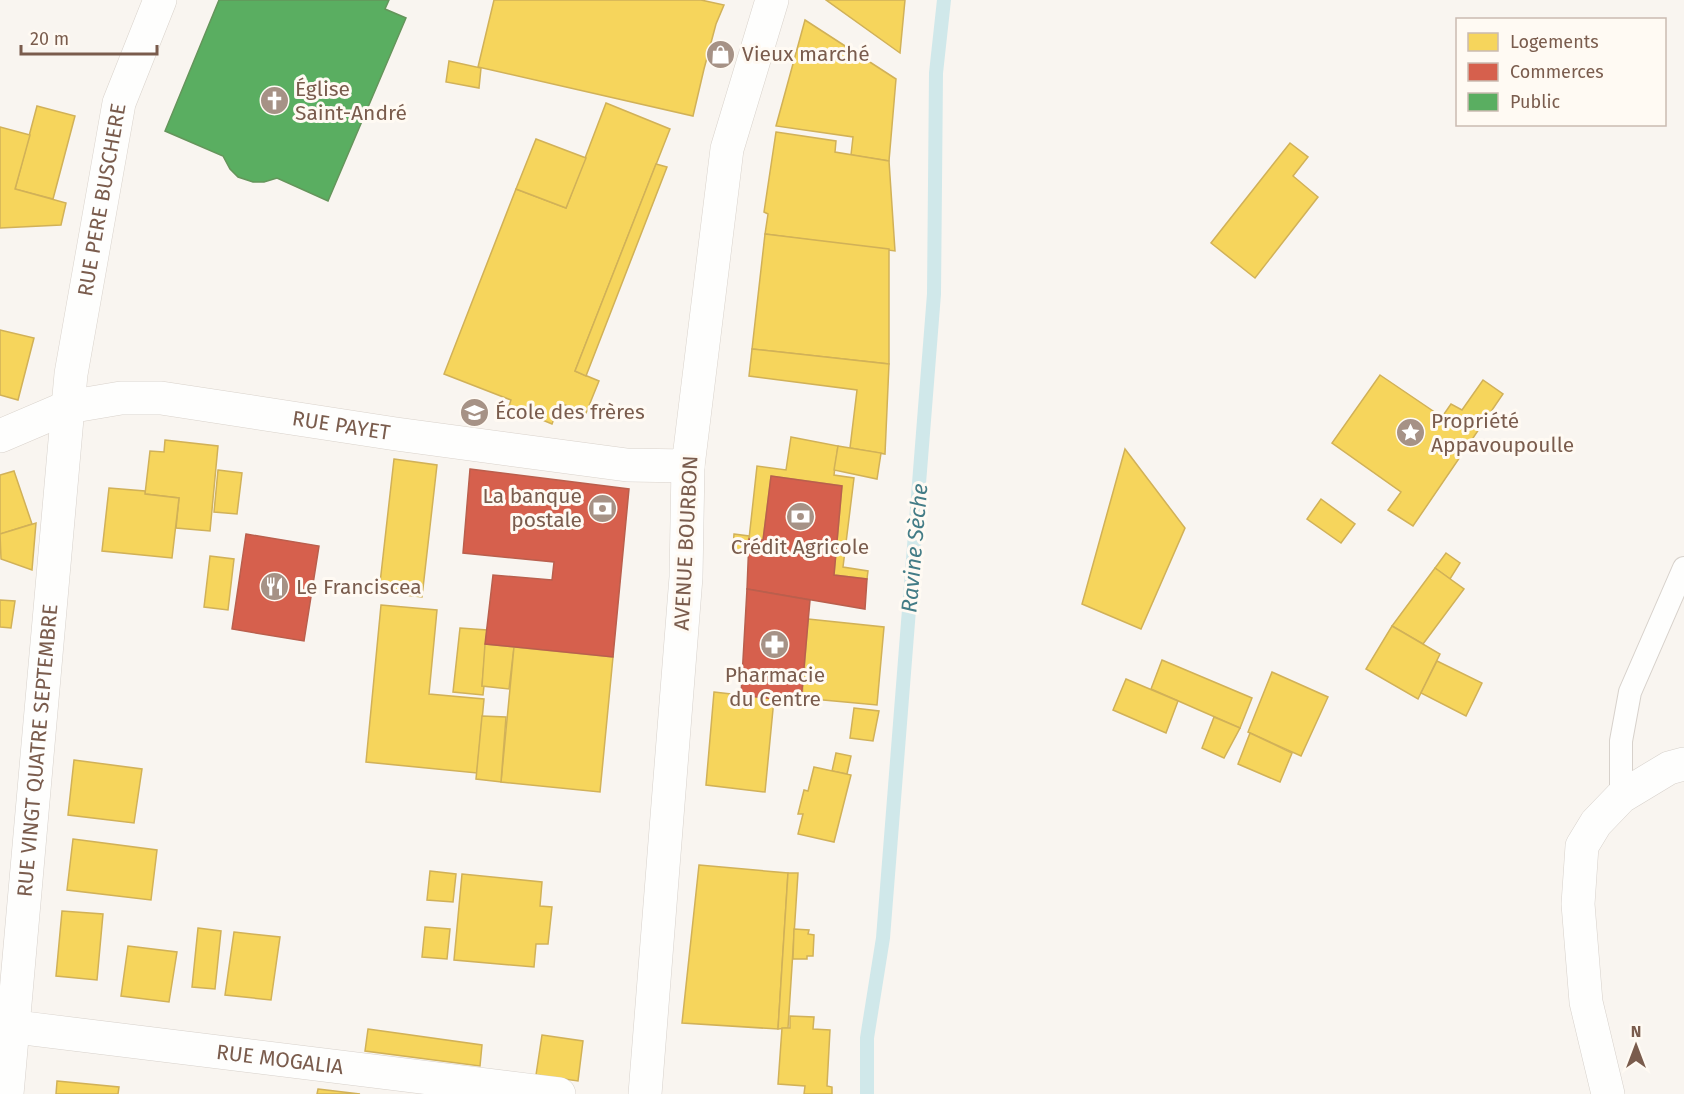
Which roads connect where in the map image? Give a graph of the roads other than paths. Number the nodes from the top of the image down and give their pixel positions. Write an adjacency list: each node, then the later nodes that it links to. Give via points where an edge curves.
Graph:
1 (160, 0): 3 (street, RUE PERE BUSCHERE, via 119,104 70,374)
2 (772, 0): 5 (street, AVENUE BOURBON, via 727,149)
3 (68, 407): 4 (street, RUE PAYET); 5 (street, RUE PAYET, via 121,398 161,398 627,465); 9 (street, RUE VINGT QUATRE SEPTEMBRE)
4 (0, 436)
5 (688, 466): 12 (street, AVENUE BOURBON, via 686,577)
6 (1684, 568): 8 (lane, via 1630,692 1621,741)
7 (1684, 764): 8 (street, via 1669,768)
8 (1621, 797): 13 (street, via 1596,823 1582,846 1578,904 1586,1002)
9 (7, 1025): 10 (street, RUE VINGT QUATRE SEPTEMBRE); 11 (street, RUE MOGALIA)
10 (7, 1094)
11 (559, 1094)
12 (645, 1094)
13 (1608, 1094)

